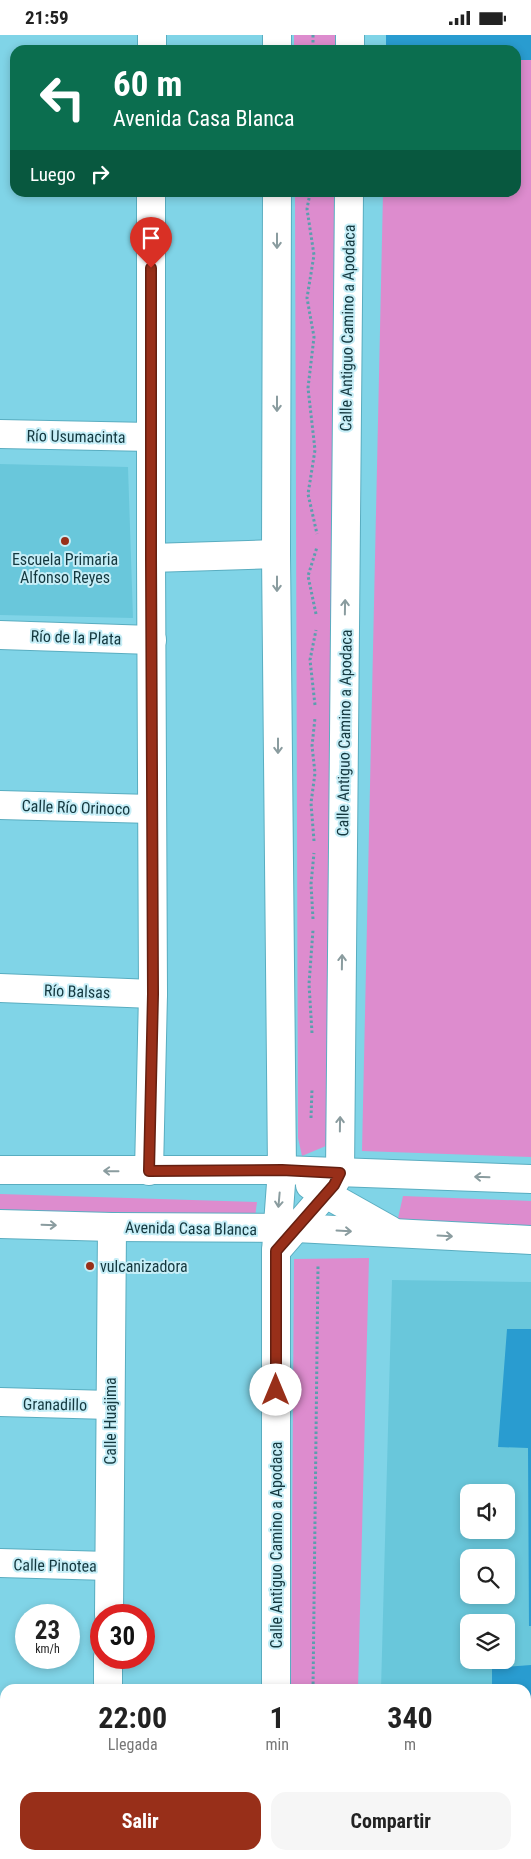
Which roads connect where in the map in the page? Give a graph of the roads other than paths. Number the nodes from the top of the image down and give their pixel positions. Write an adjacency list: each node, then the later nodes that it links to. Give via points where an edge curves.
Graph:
1 (151, 197): 5 (street)
2 (277, 197): 6 (street, Calle Antiguo Camino a Apodaca, one-way to 6)
3 (349, 197): 18 (street, Calle Antiguo Camino a Apodaca, one-way to 3)
4 (0, 434): 5 (street, Río Usumacinta)
5 (151, 437): 7 (street)
6 (276, 554): 7 (street); 15 (street, Calle Antiguo Camino a Apodaca, one-way to 15)
7 (151, 558): 9 (street)
8 (0, 635): 9 (street, Río de la Plata)
9 (152, 640): 11 (street)
10 (0, 805): 11 (street, Calle Río Orinoco)
11 (152, 809): 13 (street)
12 (0, 989): 13 (street, Río Balsas)
13 (153, 994): 16 (street)
14 (0, 1170): 16 (street, one-way to 14)
15 (282, 1170): 16 (street); 18 (street); 22 (street, Calle Antiguo Camino a Apodaca, one-way to 22)
16 (149, 1171)
17 (531, 1179): 18 (street, one-way to 18)
18 (333, 1183): 21 (street); 22 (street)
19 (0, 1224): 20 (street, Avenida Casa Blanca, one-way to 20)
20 (112, 1227): 22 (street, Avenida Casa Blanca); 25 (street, Calle Huajima)
21 (396, 1234): 22 (street, Avenida Casa Blanca, one-way to 21); 23 (street, Avenida Casa Blanca, one-way to 23)
22 (283, 1236): 31 (street, Calle Antiguo Camino a Apodaca)
23 (531, 1240)
24 (0, 1403): 25 (street, Granadillo)
25 (110, 1405): 27 (street, Calle Huajima)
26 (0, 1563): 27 (street, Calle Pinotea)
27 (109, 1566): 28 (street, Calle Huajima)
28 (109, 1604)
29 (108, 1669): 30 (street)
30 (108, 1684)
31 (276, 1684)

